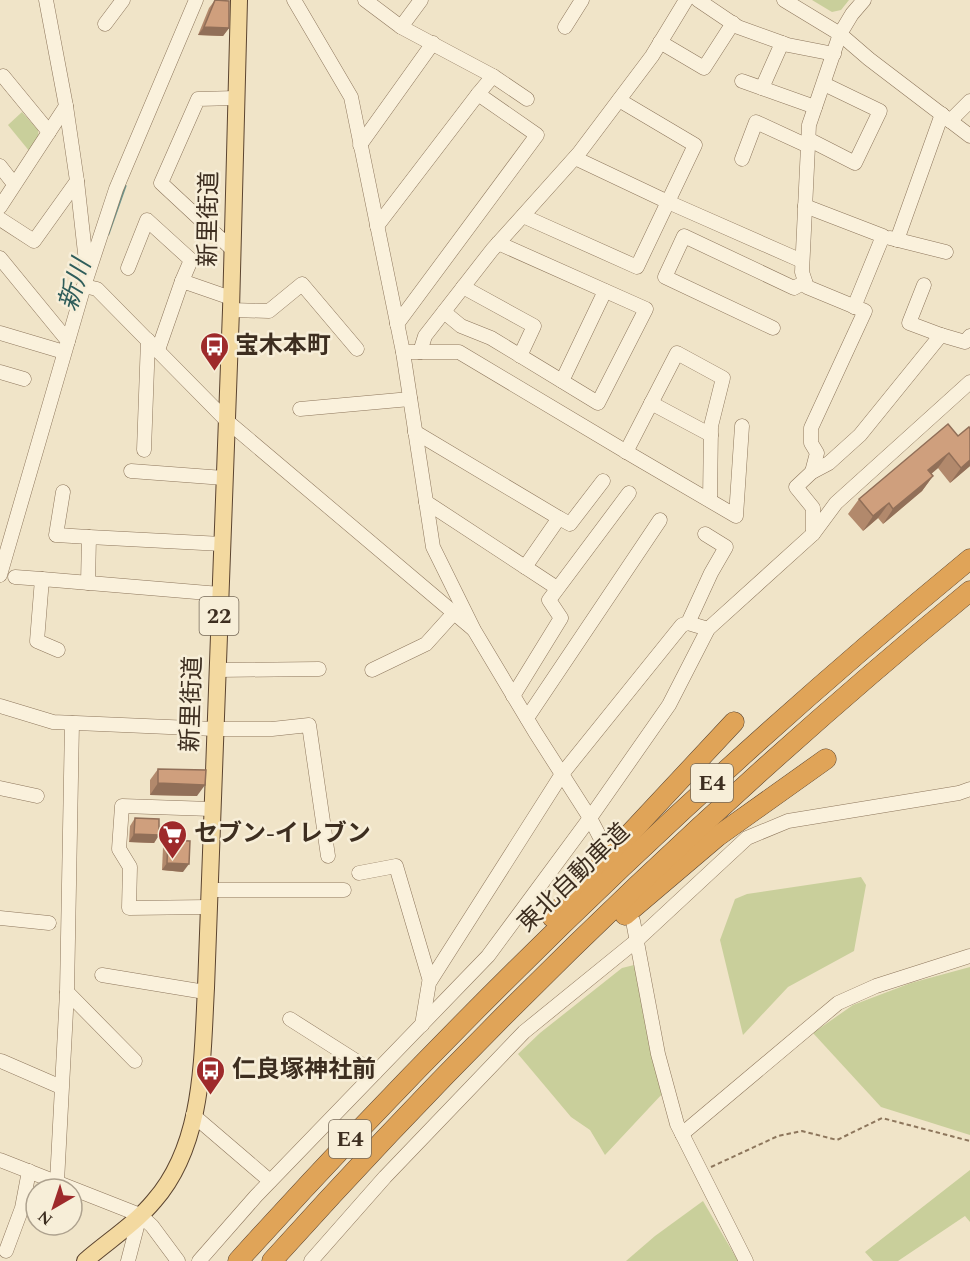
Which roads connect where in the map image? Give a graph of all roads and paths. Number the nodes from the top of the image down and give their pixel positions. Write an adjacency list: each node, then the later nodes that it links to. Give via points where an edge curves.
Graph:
1 (46, 0): 32 (street)
2 (123, 0): 14 (street)
3 (196, 0): 60 (street, via 116,189)
4 (238, 0): 28 (main road, 新里街道 / 22)
5 (294, 0): 38 (street, via 351,97)
6 (365, 0): 15 (street)
7 (421, 0): 15 (street)
8 (582, 0): 16 (street)
9 (686, 0): 18 (street)
10 (698, 0): 13 (street)
11 (784, 0): 17 (street)
12 (864, 0): 17 (street)
13 (733, 23): 18 (street, via 704,68); 20 (street)
14 (105, 24)
15 (401, 27): 19 (street)
16 (565, 27)
17 (840, 34): 21 (street); 34 (street)
18 (660, 42): 30 (street)
19 (433, 43): 23 (street); 38 (street)
20 (783, 43): 21 (street); 26 (street)
21 (834, 54): 25 (street)
22 (3, 76): 35 (street)
23 (493, 76): 27 (street); 29 (street)
24 (742, 81): 26 (street)
25 (824, 84): 33 (street); 37 (street, via 880,111 855,163)
26 (762, 88): 33 (street)
27 (478, 94): 49 (street); 67 (street, via 537,135)
28 (236, 98): 53 (main road, 新里街道 / 22); 53 (street, via 198,99 161,183)
29 (526, 99)
30 (619, 100): 39 (street); 44 (street, via 694,146)
31 (970, 101): 34 (street)
32 (66, 106): 35 (street); 42 (street)
33 (815, 107): 37 (street)
34 (946, 117): 36 (street); 51 (street)
35 (49, 132): 43 (street)
36 (970, 136)
37 (808, 142): 40 (street, via 756,122); 45 (street)
38 (360, 145): 49 (street)
39 (575, 158): 44 (street); 47 (street)
40 (742, 159)
41 (0, 166): 43 (street)
42 (77, 181): 48 (street, via 34,241); 60 (street)
43 (14, 184): 46 (street)
44 (668, 202): 47 (street, via 637,267); 56 (street)
45 (805, 206): 50 (street); 56 (street)
46 (0, 207)
47 (523, 216): 52 (street)
48 (0, 219)
49 (377, 226): 67 (street)
50 (883, 236): 51 (street); 65 (street)
51 (897, 240): 54 (street)
52 (498, 243): 62 (street); 63 (street)
53 (233, 250): 64 (main road, 新里街道 / 22)
54 (946, 252)
55 (0, 258): 73 (street)
56 (802, 261): 59 (street)
57 (128, 268): 58 (street, via 147,220 191,260)
58 (182, 281): 64 (street); 72 (street)
59 (805, 282): 65 (street, via 807,287); 68 (street, via 794,288 684,236 665,277)
60 (90, 283): 72 (street); 73 (street)
61 (924, 285): 70 (street, via 909,323)
62 (463, 287): 66 (street); 77 (street, via 534,326)
63 (605, 291): 80 (street); 80 (street, via 646,309 598,403)
64 (231, 304): 74 (street, via 269,311 302,284); 85 (main road, 新里街道 / 22)
65 (854, 307): 92 (street, via 865,311 812,428 811,443 818,453)
66 (444, 312): 76 (street, via 425,336); 77 (street, via 461,326)
67 (397, 324): 75 (street)
68 (773, 328)
69 (0, 333): 73 (street)
70 (942, 335): 71 (street, via 965,342); 92 (street, via 860,435 829,463)
71 (970, 336)
72 (153, 345): 85 (street); 89 (street)
73 (66, 346): 107 (street)
74 (357, 349)
75 (403, 352): 76 (street); 82 (street)
76 (420, 352): 90 (street, via 459,351)
77 (520, 356): 80 (street)
78 (0, 372): 79 (street)
79 (24, 379)
80 (562, 381)
81 (970, 382): 102 (street, via 836,503)
82 (410, 399): 84 (street); 87 (street)
83 (651, 403): 88 (street); 88 (street, via 677,352 723,378); 90 (street)
84 (300, 409)
85 (227, 421): 93 (main road, 新里街道 / 22); 114 (street)
86 (742, 426): 97 (street, via 736,516)
87 (415, 432): 98 (street); 99 (street)
88 (711, 435): 97 (street)
89 (144, 450)
90 (626, 452): 97 (street)
91 (131, 471): 93 (street)
92 (812, 472): 102 (street, via 796,487 813,508)
93 (224, 478): 104 (main road, 新里街道 / 22)
94 (603, 481): 99 (street, via 570,524)
95 (63, 492): 103 (street, via 56,535)
96 (629, 493): 111 (street)
97 (710, 500)
98 (426, 502): 106 (street); 117 (street, via 433,547)
99 (560, 518): 106 (street)
100 (660, 520): 124 (street)
101 (705, 534): 115 (street, via 726,547)
102 (813, 534): 116 (street)
103 (89, 537): 104 (street); 110 (street)
104 (222, 544): 113 (main road, 新里街道 / 22)
105 (970, 559): 152 (highway, 東北自動車道 / E4, via 716,780)
106 (525, 567): 111 (street)
107 (0, 575)
108 (15, 577): 109 (street)
109 (42, 579): 110 (street); 118 (street, via 37,641)
110 (88, 583): 113 (street)
111 (557, 588): 122 (street, via 549,600 561,618)
112 (970, 591): 145 (highway, 東北自動車道 / E4, via 739,791)
113 (220, 594): 120 (main road, 新里街道 / 22)
114 (453, 614): 117 (street); 121 (street, via 426,644)
115 (688, 623): 116 (street); 129 (street, via 681,625)
116 (708, 629): 134 (street, via 669,705)
117 (474, 630): 122 (street)
118 (57, 650)
119 (319, 669): 120 (street)
120 (217, 670): 127 (main road, 新里街道 / 22)
121 (372, 670)
122 (513, 696): 124 (street)
123 (0, 706): 126 (street, via 53,722)
124 (526, 718): 129 (street)
125 (734, 722): 152 (highway, via 537,933)
126 (72, 723): 127 (street); 149 (street)
127 (215, 729): 133 (main road, 新里街道 / 22); 136 (street, via 309,726)
128 (826, 759): 145 (highway, via 743,816 627,914)
129 (562, 774): 134 (street); 148 (street)
130 (0, 788): 132 (street)
131 (970, 789): 144 (street, via 788,821 747,838)
132 (37, 796)
133 (211, 809): 138 (main road, 新里街道 / 22); 140 (street, via 122,806 119,849 130,867 129,908)
134 (590, 818): 135 (street); 153 (street, via 488,956)
135 (604, 845)
136 (328, 856)
137 (359, 873): 148 (street, via 396,866)
138 (208, 890): 139 (street); 140 (main road, 新里街道 / 22)
139 (344, 890)
140 (208, 907): 150 (main road, 新里街道 / 22)
141 (0, 918): 143 (street)
142 (633, 921): 144 (street)
143 (49, 923)
144 (636, 941): 159 (street, via 658,1054); 176 (street, via 524,1032 385,1177)
145 (566, 955): 175 (highway, 東北自動車道 / E4, via 415,1107)
146 (970, 956): 159 (street, via 876,986 838,1003)
147 (102, 975): 150 (street)
148 (430, 981): 153 (street)
149 (67, 992): 155 (street); 157 (street)
150 (206, 992): 158 (main road, 新里街道 / 22)
151 (290, 1019): 156 (street)
152 (465, 1020): 174 (highway, 東北自動車道 / E4)
153 (422, 1025): 156 (street)
154 (1, 1061): 157 (street)
155 (135, 1061)
156 (375, 1073): 166 (street)
157 (61, 1087): 165 (street)
158 (194, 1115): 166 (street); 168 (main road, 新里街道 / 22, via 174,1171 154,1202)
159 (682, 1134): 163 (street)
160 (970, 1141): 163 (path, via 882,1118 837,1140 801,1131 778,1136)
161 (0, 1160): 162 (street)
162 (29, 1171): 164 (street); 169 (street, via 22,1208)
163 (701, 1172): 177 (street)
164 (44, 1177)
165 (57, 1177)
166 (270, 1181): 173 (street)
167 (84, 1193): 168 (street)
168 (140, 1215): 170 (main road, 新里街道 / 22); 171 (street); 172 (street)
169 (6, 1251)
170 (85, 1261)
171 (128, 1261)
172 (178, 1261)
173 (199, 1261)
174 (238, 1261)
175 (272, 1261)
176 (311, 1261)
177 (746, 1261)

